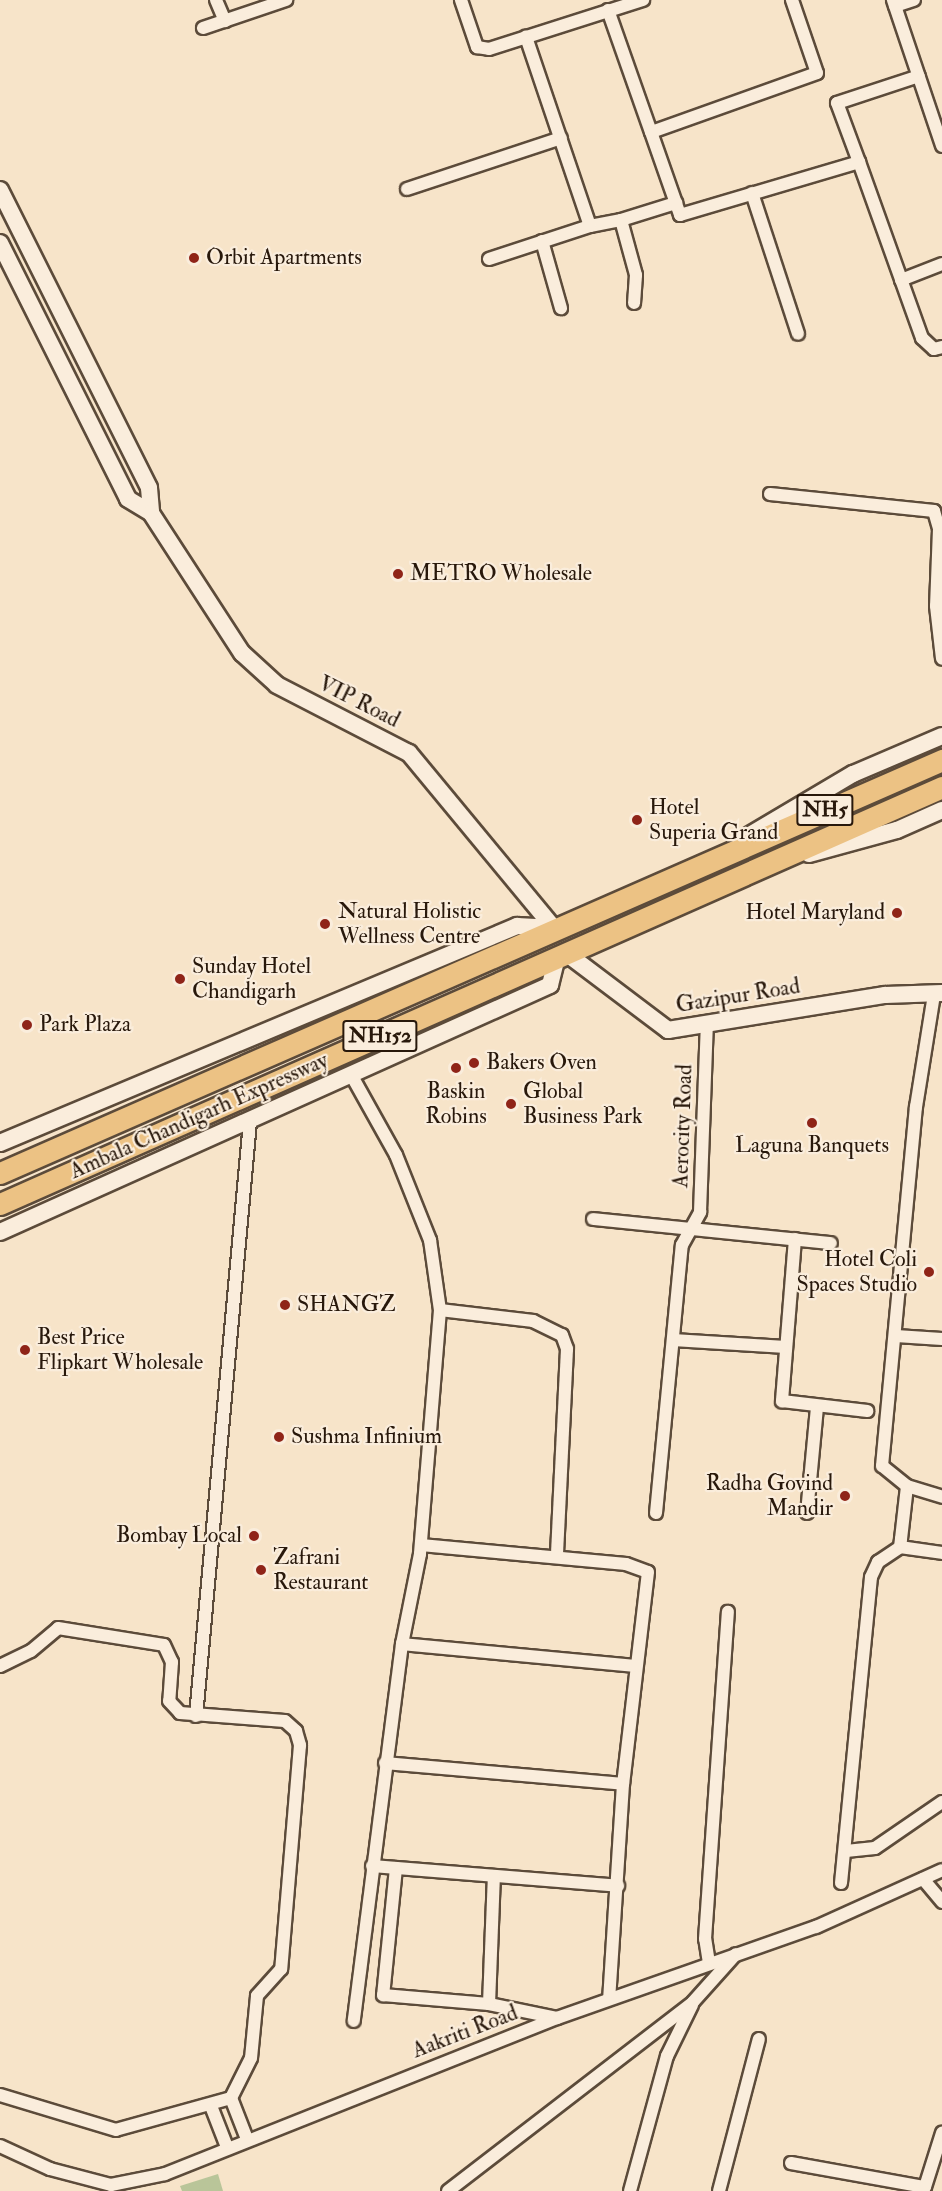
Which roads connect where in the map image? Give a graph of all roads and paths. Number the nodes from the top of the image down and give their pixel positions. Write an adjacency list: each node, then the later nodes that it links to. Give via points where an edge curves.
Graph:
1 (216, 0): 9 (street)
2 (286, 0): 9 (street)
3 (461, 0): 11 (street, via 477,47 489,49)
4 (644, 0): 8 (street)
5 (792, 0): 13 (street, via 817,73)
6 (914, 0): 7 (street)
7 (894, 3): 12 (street)
8 (608, 10): 11 (street); 13 (street)
9 (225, 21): 10 (street)
10 (204, 28)
11 (526, 37): 14 (street)
12 (919, 76): 15 (street); 16 (street, via 837,103)
13 (651, 132): 20 (street)
14 (561, 138): 17 (street); 22 (street)
15 (942, 146)
16 (859, 162): 19 (street); 27 (street)
17 (407, 189)
18 (0, 190): 33 (street, via 149,488)
19 (752, 194): 20 (street, via 680,215); 30 (street)
20 (676, 203): 21 (street)
21 (621, 220): 22 (street); 28 (street, via 636,275)
22 (590, 226): 23 (street)
23 (542, 241): 25 (street); 29 (street)
24 (0, 243): 33 (street, via 128,499)
25 (489, 259)
26 (942, 264): 27 (street)
27 (901, 280): 31 (street, via 927,346)
28 (634, 303)
29 (561, 308)
30 (798, 334)
31 (942, 347)
32 (770, 494): 34 (street, via 934,512 939,529 936,606)
33 (151, 513): 41 (street, VIP Road, via 242,653 277,685 409,753)
34 (942, 659)
35 (942, 736): 39 (street, NH152, via 853,774)
36 (942, 760): 39 (highway, NH5)
37 (942, 787): 40 (highway, NH5)
38 (942, 810): 40 (street, NH152, via 897,830)
39 (708, 860): 41 (highway, Ambala Chandigarh Expressway / NH152)
40 (760, 867): 42 (highway, Ambala Chandigarh Expressway / NH152)
41 (554, 928): 47 (street, via 516,926); 48 (highway, Ambala Chandigarh Expressway / NH152)
42 (561, 955): 44 (street, Gazipur Road, via 668,1030); 45 (street, via 550,985); 49 (highway, Ambala Chandigarh Expressway / NH152)
43 (938, 993): 44 (street, Gazipur Road, via 885,995); 56 (street, via 916,1107)
44 (707, 1023): 51 (street, Aerocity Road, via 700,1212)
45 (353, 1078): 46 (street); 55 (street, via 396,1155 430,1240)
46 (250, 1122): 52 (street); 74 (street)
47 (0, 1143)
48 (0, 1173)
49 (0, 1204)
50 (593, 1219): 51 (street)
51 (691, 1229): 53 (street); 58 (street, Aerocity Road, via 682,1245)
52 (0, 1232)
53 (795, 1239): 54 (street); 59 (street)
54 (831, 1243)
55 (440, 1310): 66 (street); 69 (street, via 533,1320 562,1335 567,1349)
56 (896, 1336): 57 (street); 62 (street, via 882,1467)
57 (942, 1339)
58 (673, 1340): 59 (street); 64 (street, Aerocity Road)
59 (786, 1347): 60 (street, via 782,1401)
60 (817, 1407): 61 (street); 65 (street)
61 (867, 1411)
62 (907, 1486): 63 (street); 67 (street)
63 (942, 1497)
64 (656, 1513)
65 (807, 1513)
66 (421, 1545): 69 (street); 71 (street)
67 (900, 1547): 68 (street); 78 (street, via 872,1570)
68 (942, 1553)
69 (557, 1557): 73 (street, via 626,1564 648,1572)
70 (728, 1612): 88 (street, via 705,1940)
71 (402, 1644): 73 (street); 75 (street)
72 (0, 1666): 74 (street, via 31,1651 58,1628 164,1645 172,1662 169,1701 180,1713)
73 (635, 1666): 76 (street)
74 (196, 1716): 96 (street, via 285,1721 296,1731 300,1745 281,1969 257,1996 251,2058)
75 (385, 1763): 76 (street); 79 (street)
76 (623, 1784): 85 (street)
77 (942, 1802): 78 (street, via 874,1848)
78 (846, 1851): 84 (street)
79 (372, 1866): 80 (street); 93 (street)
80 (396, 1868): 82 (street); 91 (street, via 383,1995)
81 (942, 1870): 83 (street, Aakriti Road)
82 (494, 1876): 85 (street); 91 (street)
83 (923, 1879): 86 (street); 87 (street, Aakriti Road, via 816,1927)
84 (841, 1883)
85 (618, 1886): 89 (street)
86 (942, 1902)
87 (736, 1953): 88 (street, Aakriti Road); 90 (street)
88 (709, 1963): 89 (street, Aakriti Road)
89 (609, 2000): 92 (street, Aakriti Road)
90 (693, 2002): 103 (street); 104 (street, via 667,2056)
91 (489, 2004): 92 (street)
92 (557, 2018): 99 (street, Aakriti Road)
93 (354, 2021)
94 (759, 2038): 105 (street)
95 (0, 2095): 97 (street, via 116,2130)
96 (231, 2098): 97 (street); 99 (street)
97 (211, 2106): 101 (street)
98 (942, 2133): 102 (street, via 925,2187)
99 (247, 2139): 101 (street, Aakriti Road)
100 (0, 2146): 101 (street, Aakriti Road, via 50,2169 111,2185 165,2174)
101 (227, 2147)
102 (791, 2163)
103 (448, 2191)
104 (630, 2191)
105 (719, 2191)

